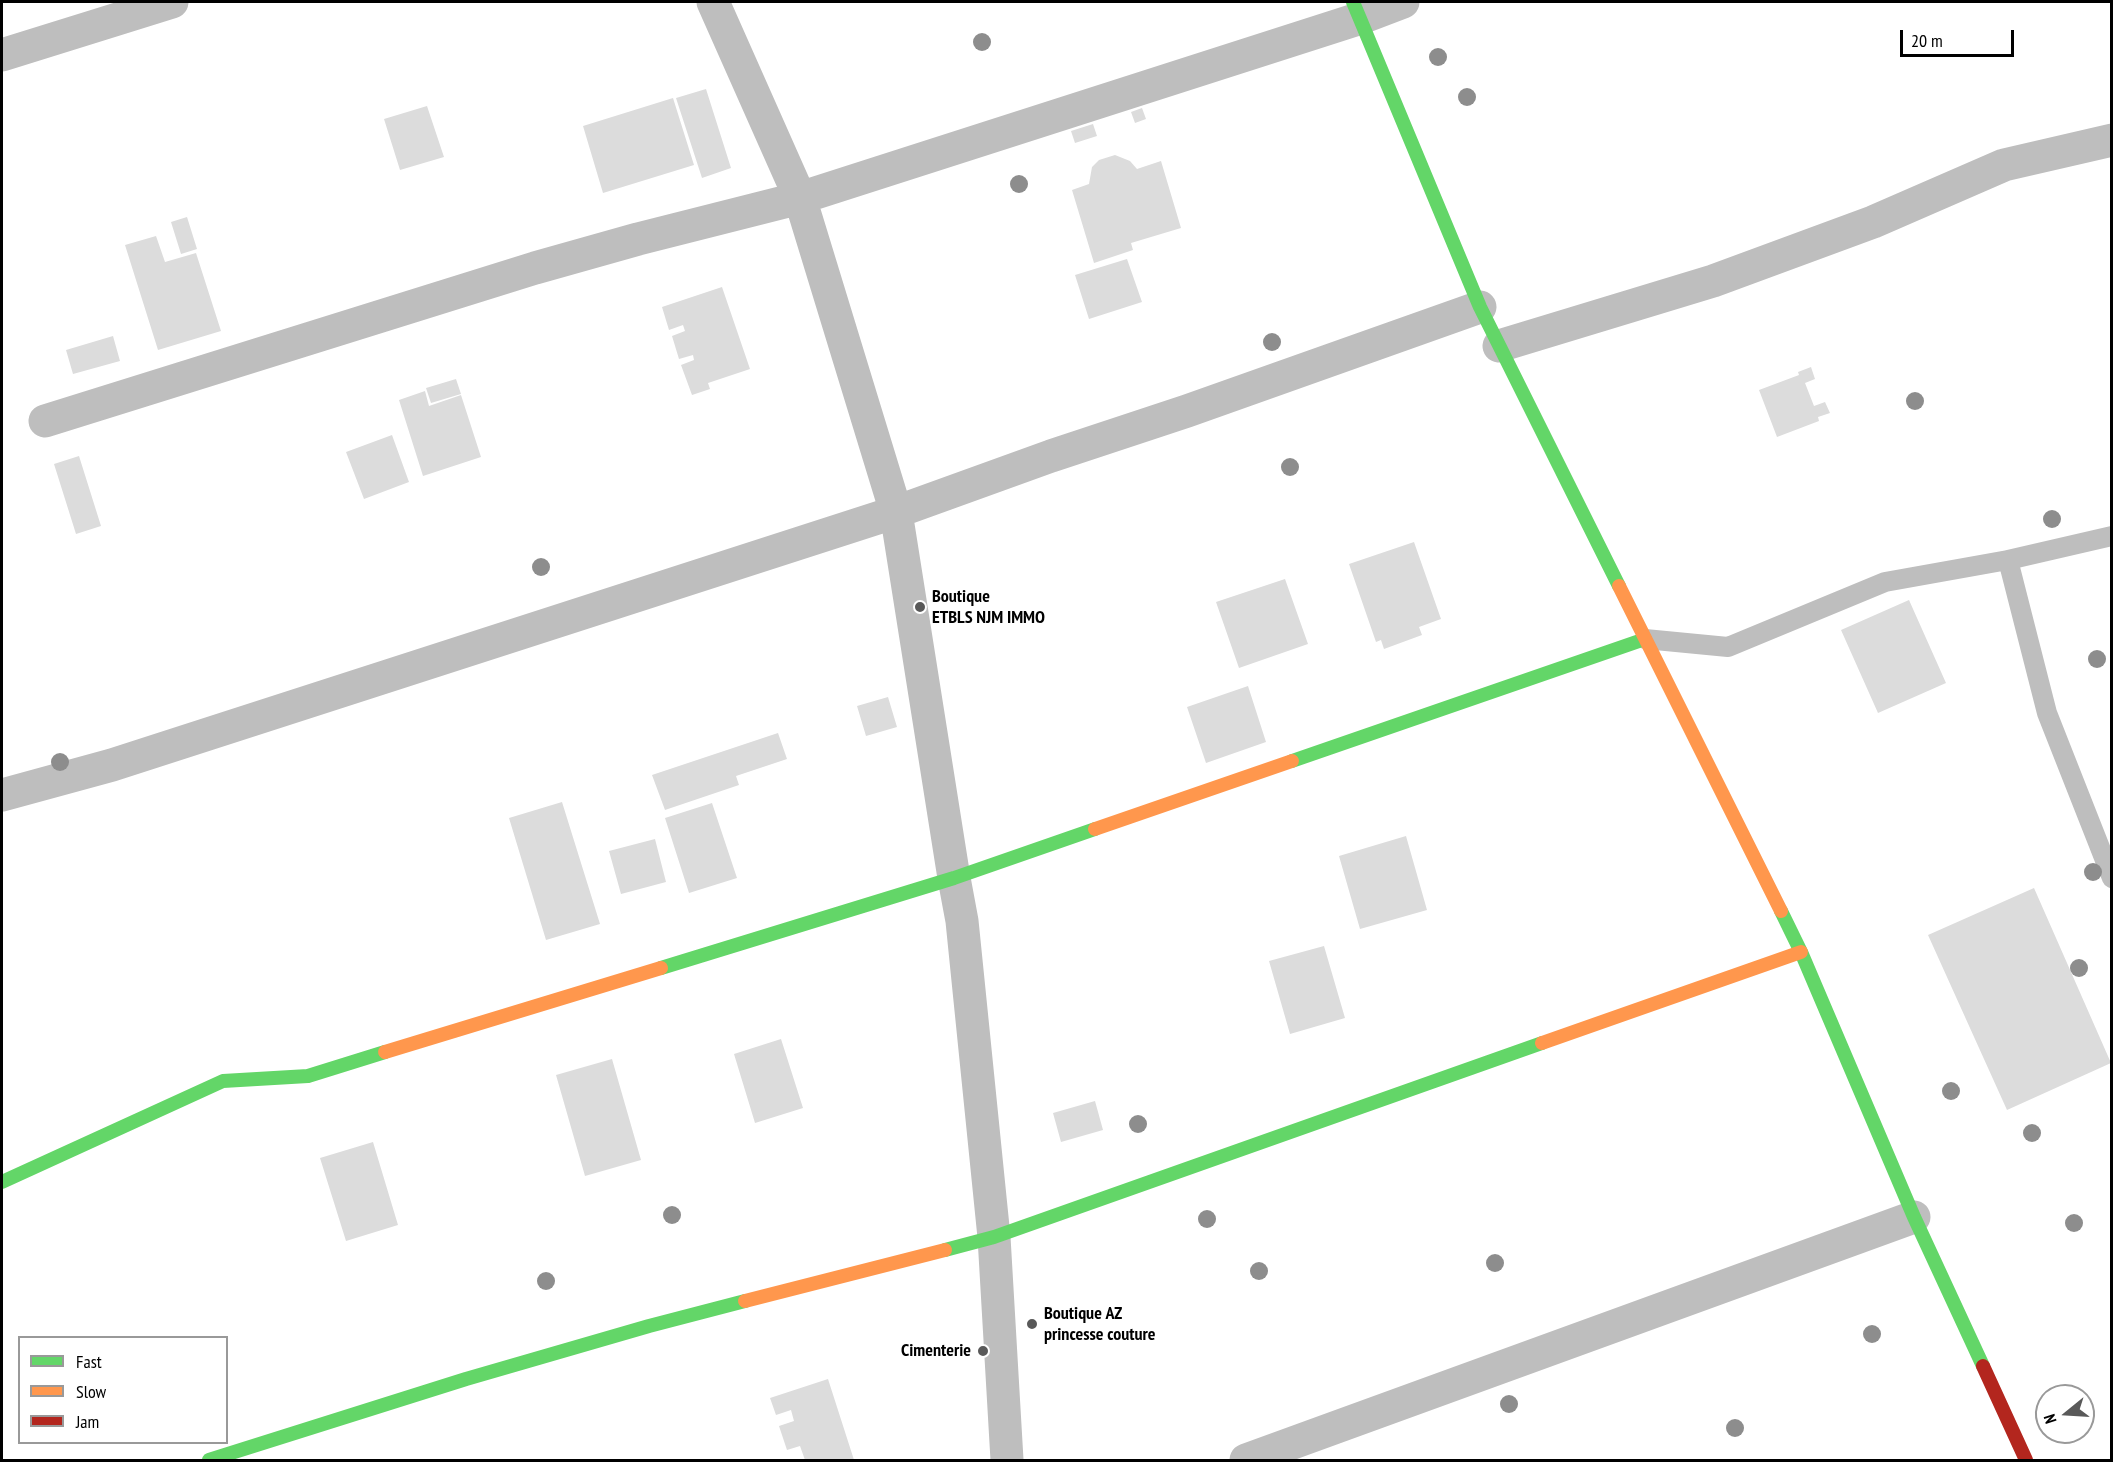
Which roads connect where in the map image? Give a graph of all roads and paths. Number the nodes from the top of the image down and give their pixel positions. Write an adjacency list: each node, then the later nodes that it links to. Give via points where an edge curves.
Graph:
1 (172, 2): 5 (street)
2 (713, 2): 7 (street)
3 (1402, 2): 4 (street)
4 (1357, 10): 7 (street); 8 (street)
5 (2, 55)
6 (2112, 140): 9 (street, via 2004,165 1873,222 1713,281)
7 (800, 198): 10 (street, via 535,268); 11 (street)
8 (1480, 307): 9 (street); 11 (street)
9 (1499, 346): 14 (street)
10 (45, 422)
11 (896, 512): 15 (street, via 112,765); 16 (street)
12 (2112, 536): 13 (lane)
13 (2008, 560): 14 (lane, via 1885,582 1728,647); 17 (lane, via 2047,713)
14 (1645, 639): 16 (street); 18 (street)
15 (2, 795)
16 (954, 878): 19 (street, via 308,1076 223,1081); 21 (street, via 962,921)
17 (2112, 878)
18 (1801, 952): 20 (street); 21 (street)
19 (2, 1182)
20 (1914, 1217): 24 (street); 25 (street)
21 (994, 1237): 22 (street, via 626,1333 466,1379); 23 (street)
22 (210, 1461)
23 (1007, 1461)
24 (1246, 1461)
25 (2025, 1461)

